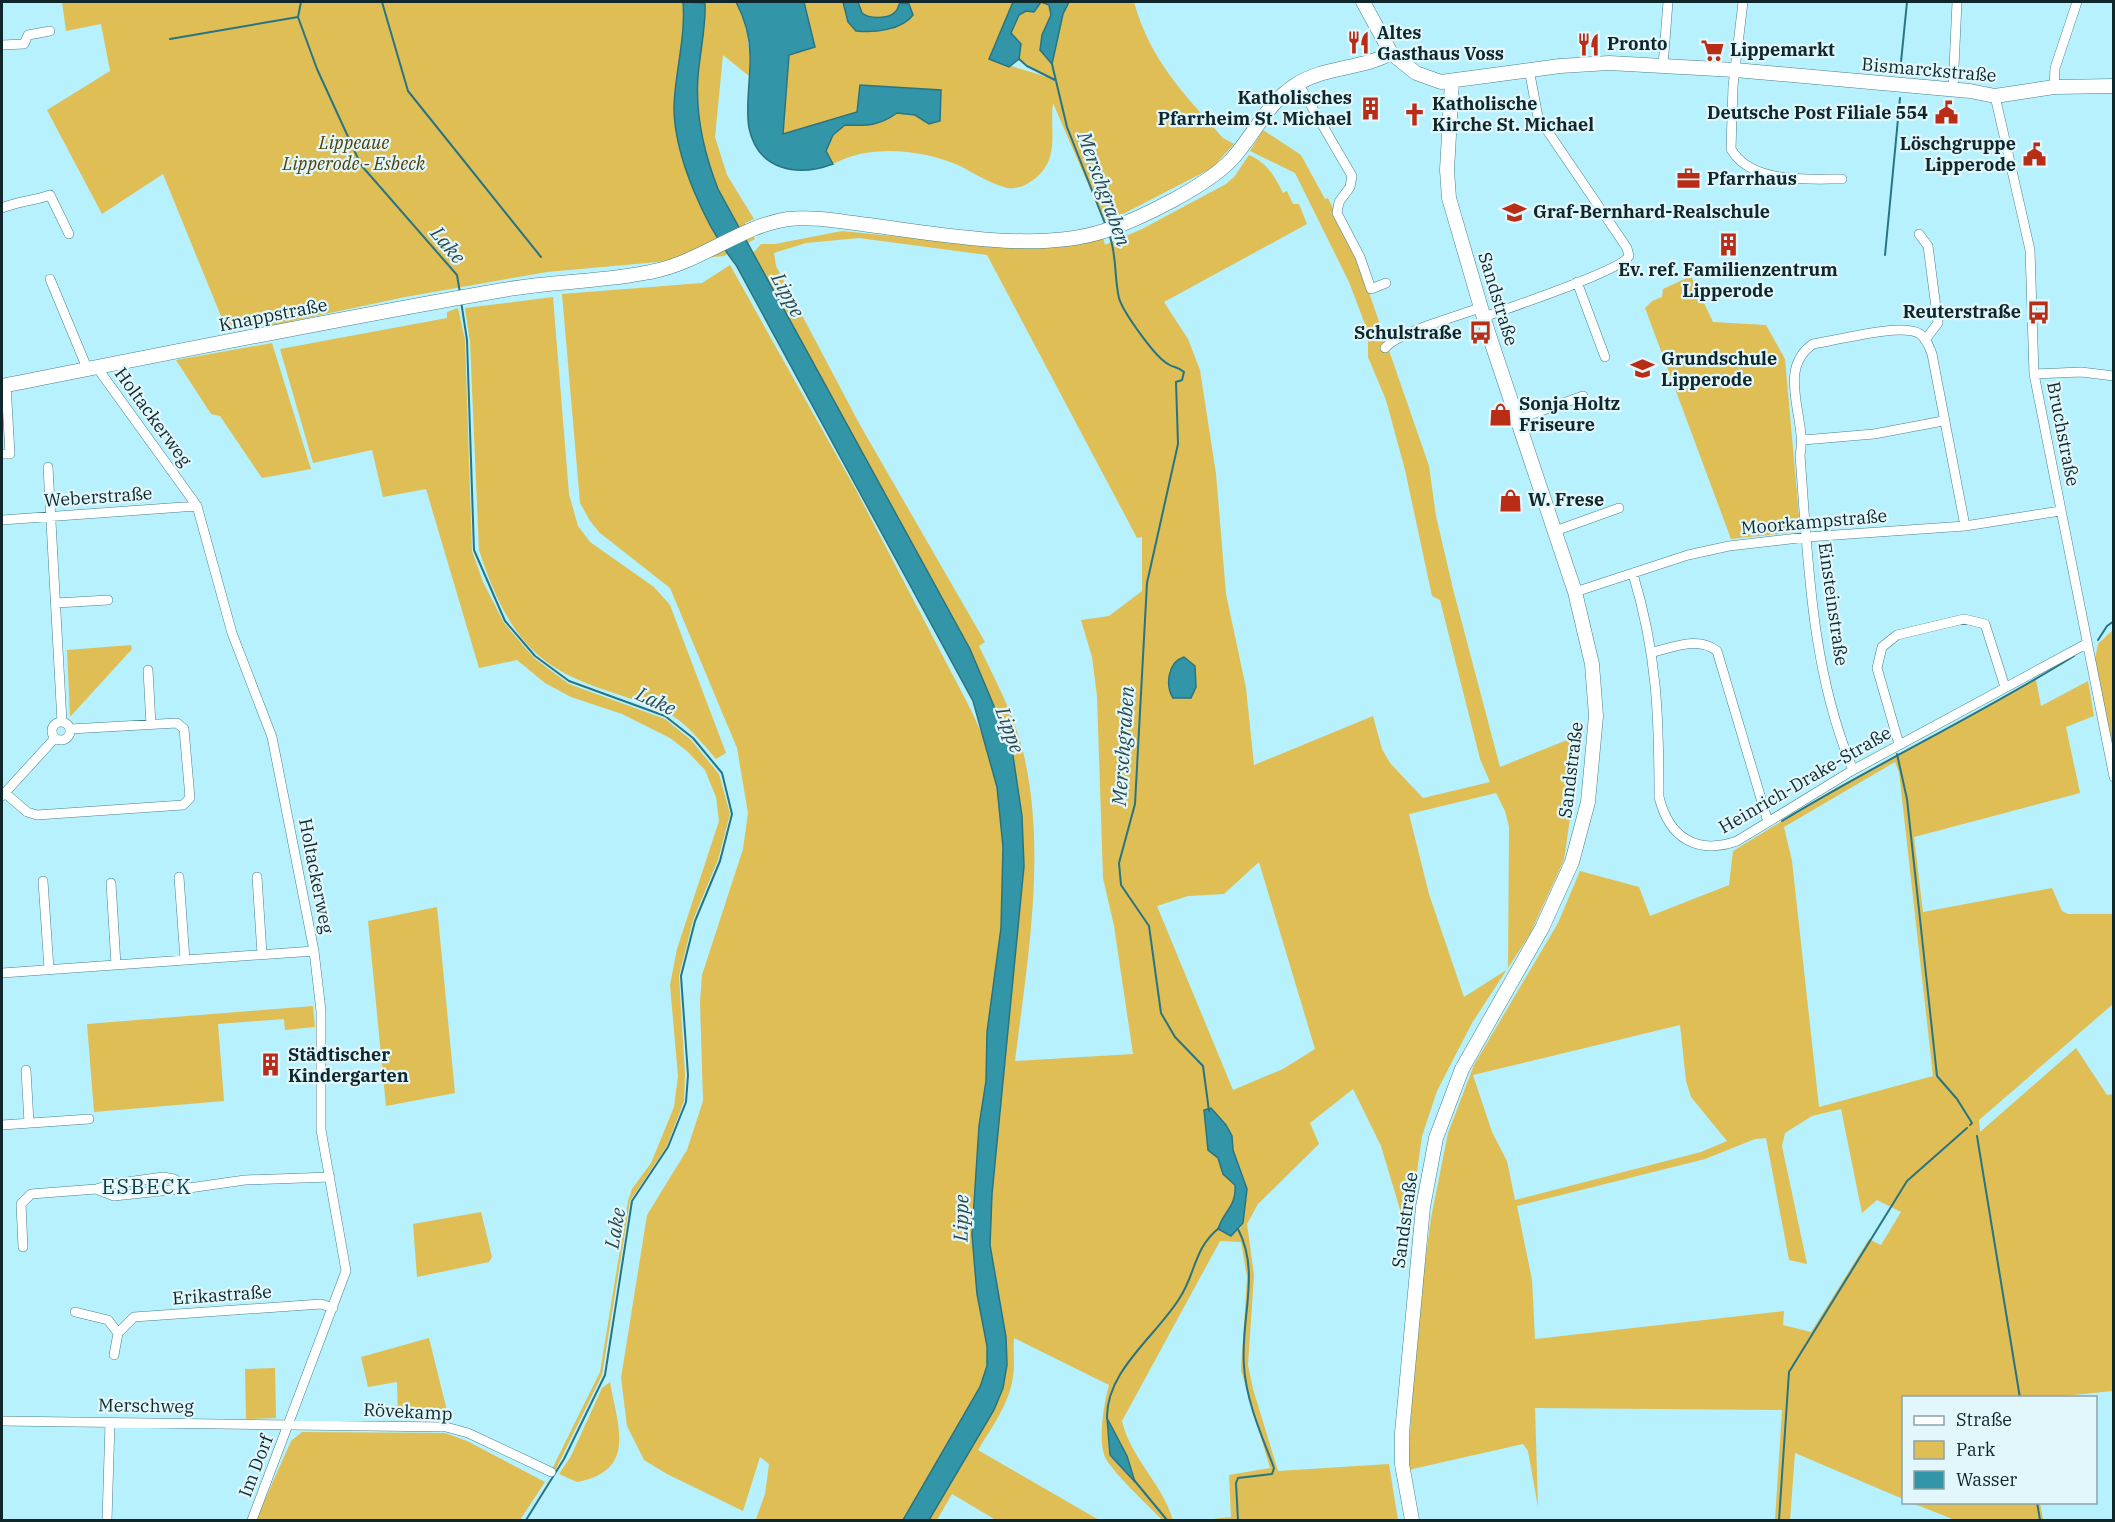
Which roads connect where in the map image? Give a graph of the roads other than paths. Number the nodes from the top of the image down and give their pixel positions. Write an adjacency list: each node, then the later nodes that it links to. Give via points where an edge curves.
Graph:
1 (1363, 2): 8 (main road)
2 (1668, 2): 9 (street)
3 (1743, 2): 11 (street)
4 (1957, 2): 16 (street)
5 (2077, 2): 15 (street, via 2055,68)
6 (50, 32): 7 (street, via 28,35 24,44)
7 (2, 45)
8 (1391, 54): 12 (main road, Bismarckstraße, via 1416,73 1432,80); 13 (main road, via 1376,62 1342,67)
9 (1663, 66): 10 (main road, Bismarckstraße, via 1609,63); 11 (main road, Bismarckstraße)
10 (1529, 69): 12 (main road, Bismarckstraße); 23 (street, via 1538,117 1629,256 1626,262)
11 (1735, 70): 16 (main road, Bismarckstraße); 18 (street, via 1730,141 1735,158 1755,171 1808,179)
12 (1452, 81): 25 (main road, Sandstraße, via 1449,198)
13 (1298, 83): 24 (street, via 1352,176 1338,206 1339,217 1371,289); 29 (main road, Knappstraße, via 1270,107 1231,160 1210,178 1101,232 1067,239 971,238 806,218 777,221 691,261 643,274 556,281 460,297)
14 (2114, 86): 15 (main road, Bismarckstraße)
15 (2054, 87): 17 (main road, Bismarckstraße)
16 (1953, 89): 17 (main road, Bismarckstraße)
17 (1995, 96): 30 (street, Bruchstraße, via 2030,250)
18 (1842, 179)
19 (2, 208): 20 (street, via 51,195)
20 (69, 234)
21 (1919, 234): 26 (street, via 1928,246 1938,323)
22 (50, 279): 29 (street)
23 (1577, 282): 25 (street); 28 (street)
24 (1386, 283)
25 (1483, 312): 27 (street, via 1422,329); 34 (main road, Sandstraße)
26 (1925, 340): 35 (street, via 1932,354); 36 (street, Einsteinstraße, via 1911,331 1898,330 1813,344 1802,351 1795,363 1795,376 1798,426)
27 (1385, 348)
28 (1605, 357)
29 (93, 367): 32 (main road, Knappstraße); 39 (street, Holtackerweg)
30 (2034, 374): 31 (street, via 2081,372); 41 (street, Bruchstraße)
31 (2114, 376)
32 (4, 386): 37 (street, Knappstraße, via 10,454)
33 (1584, 396): 34 (street)
34 (1518, 419): 45 (main road, Sandstraße)
35 (1943, 421): 36 (street, via 1874,434); 44 (street)
36 (1803, 440): 46 (street, Einsteinstraße, via 1800,455)
37 (3, 454)
38 (48, 467): 42 (street)
39 (197, 506): 42 (street, Weberstraße); 68 (street, Holtackerweg, via 232,633 272,736)
40 (1619, 508): 45 (street)
41 (2060, 511): 44 (street, Moorkampstraße); 51 (street, Bruchstraße)
42 (51, 517): 43 (street, Weberstraße); 50 (street)
43 (2, 520)
44 (1965, 526): 46 (street, Moorkampstraße)
45 (1556, 531): 48 (main road, Sandstraße)
46 (1807, 537): 47 (street, Moorkampstraße, via 1719,548); 60 (street, Einsteinstraße, via 1816,631)
47 (1633, 574): 48 (street, Moorkampstraße); 52 (street, Heinrich-Drake-Straße)
48 (1575, 592): 92 (main road, Sandstraße, via 1592,664 1596,716 1588,802 1578,844 1560,891 1462,1069 1436,1138 1423,1207 1402,1434 1402,1464)
49 (108, 600): 50 (street)
50 (56, 603): 55 (street)
51 (2086, 644): 54 (street, Heinrich-Drake-Straße); 61 (street, Bruchstraße)
52 (1653, 652): 63 (street, via 1696,642 1717,651); 63 (street, Heinrich-Drake-Straße, via 1659,797 1671,827 1691,842 1719,847)
53 (148, 670): 56 (street)
54 (2005, 687): 59 (street, Heinrich-Drake-Straße); 59 (street, via 1985,624 1964,619 1897,635 1882,647 1877,668)
55 (62, 722): 57 (street); 58 (street, via 53,728)
56 (151, 725): 57 (street); 62 (street, via 177,723 184,729 190,798 183,805 37,815)
57 (70, 729): 58 (street, via 65,739)
58 (55, 738): 62 (street)
59 (1899, 744): 60 (street, Heinrich-Drake-Straße)
60 (1853, 770): 63 (street, Heinrich-Drake-Straße)
61 (2114, 777)
62 (3, 795)
63 (1768, 822)
64 (179, 877): 70 (street)
65 (257, 877): 69 (street)
66 (43, 881): 72 (street)
67 (111, 883): 71 (street)
68 (314, 951): 69 (street); 78 (street, Holtackerweg, via 321,1011 321,1130)
69 (262, 954): 70 (street)
70 (185, 960): 71 (street)
71 (116, 965): 72 (street)
72 (49, 969): 73 (street)
73 (2, 972)
74 (26, 1070): 76 (street)
75 (89, 1119): 76 (street)
76 (29, 1123): 77 (street)
77 (2, 1125)
78 (330, 1177): 79 (street, via 245,1180); 82 (street, Holtackerweg, via 346,1271)
79 (189, 1188): 80 (street, via 114,1196); 80 (street, via 163,1177)
80 (96, 1189): 81 (street, via 31,1194 21,1204)
81 (23, 1247)
82 (333, 1308): 84 (street, Erikastraße, via 321,1304 134,1317); 88 (street, Holtackerweg)
83 (75, 1312): 84 (street, via 108,1320)
84 (118, 1333): 85 (street)
85 (114, 1355)
86 (2, 1421): 87 (street, Merschweg)
87 (110, 1423): 88 (street, Merschweg); 90 (street)
88 (290, 1424): 89 (street, Rövekamp, via 446,1427 468,1433); 91 (street, Im Dorf)
89 (551, 1472)
90 (107, 1521)
91 (252, 1521)
92 (1412, 1521)

